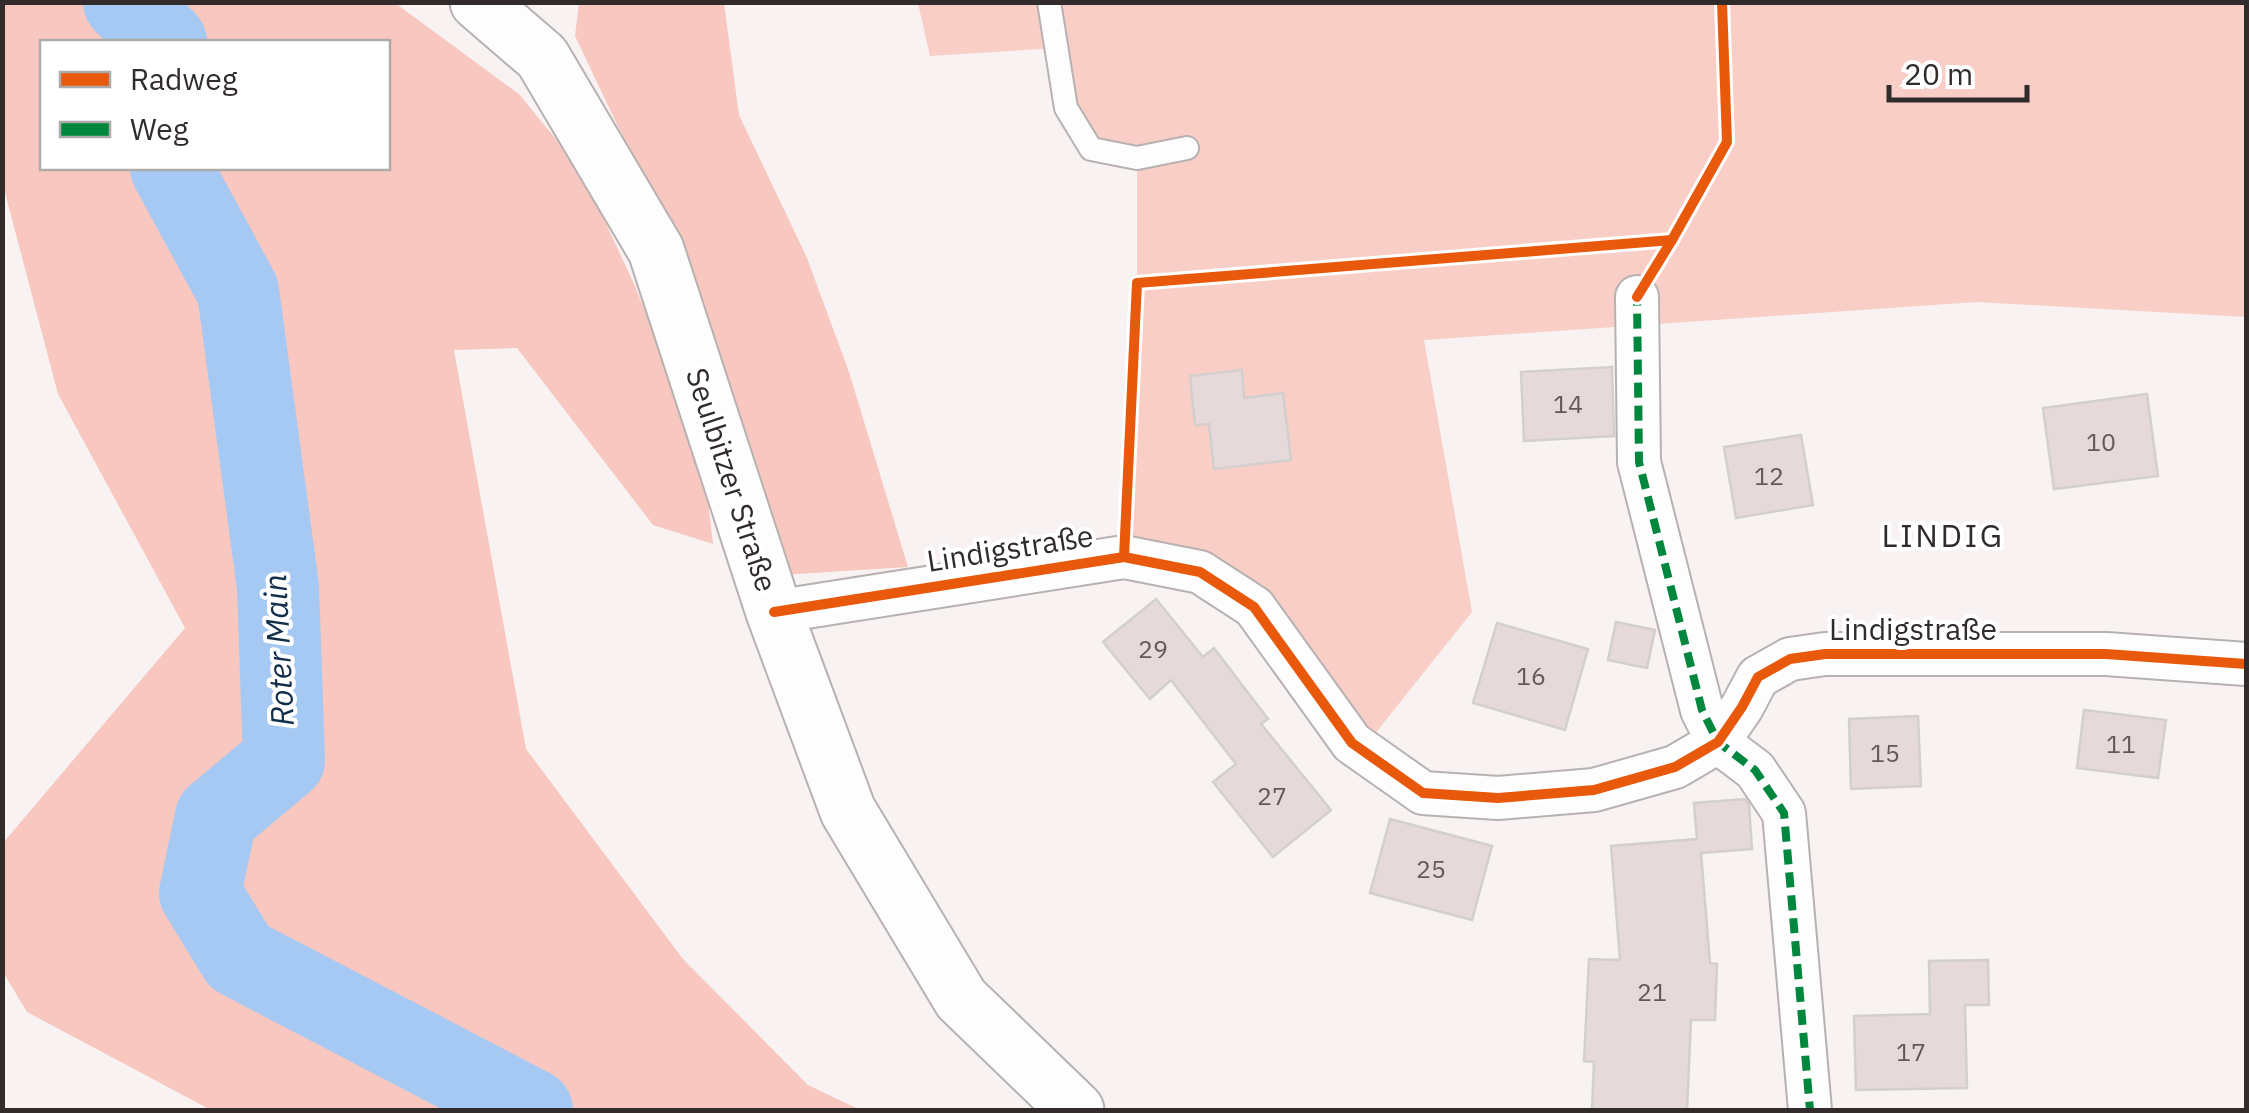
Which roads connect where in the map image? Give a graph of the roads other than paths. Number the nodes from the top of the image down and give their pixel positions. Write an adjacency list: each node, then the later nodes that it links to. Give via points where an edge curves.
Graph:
1 (478, 2): 5 (street, Seulbitzer Straße, via 542,57 656,250)
2 (1049, 2): 3 (lane, via 1066,108 1091,149 1137,158)
3 (1187, 148)
4 (1637, 297): 7 (street, via 1639,462 1702,710)
5 (774, 612): 7 (street, Lindigstraße, via 1124,556 1200,572 1254,607 1352,743 1423,794 1498,798 1594,790 1676,767); 8 (street, Seulbitzer Straße, via 848,811 940,965 961,999)
6 (2246, 664): 7 (street, Lindigstraße, via 2106,654 1825,654 1790,660 1758,677)
7 (1718, 742): 9 (street, via 1755,770 1784,813)
8 (1076, 1110)
9 (1810, 1110)

